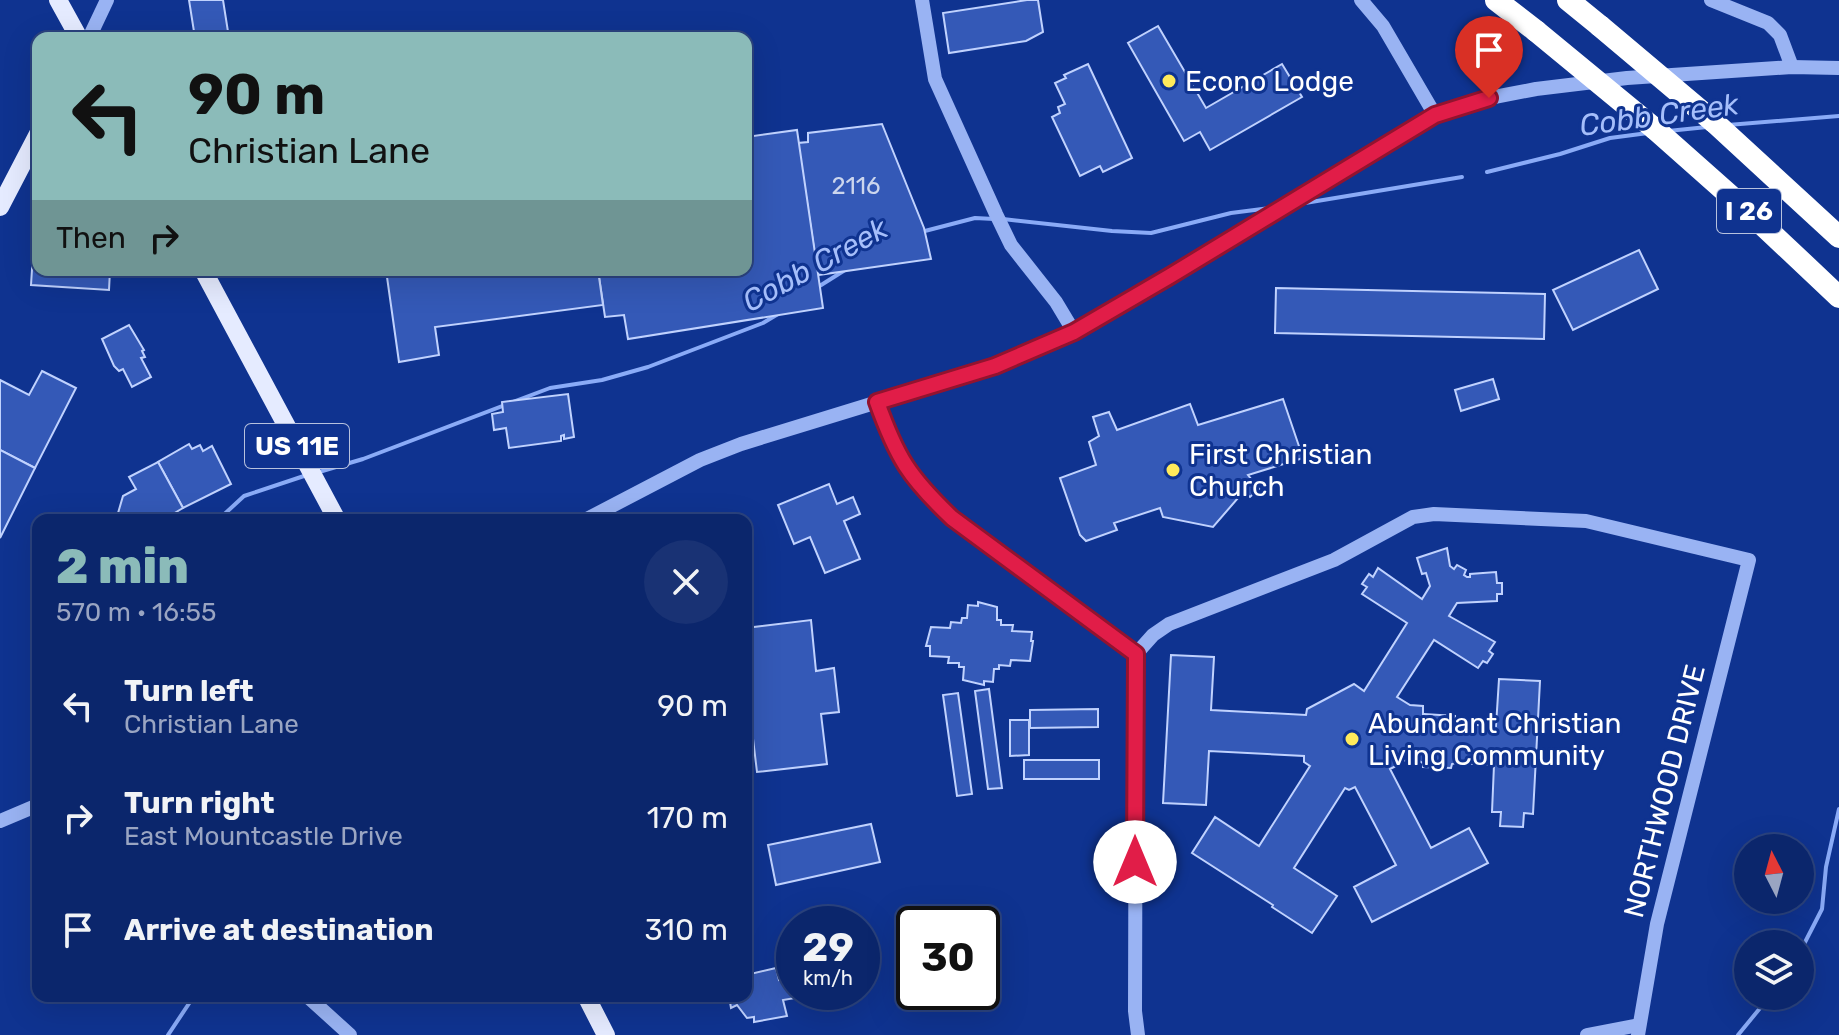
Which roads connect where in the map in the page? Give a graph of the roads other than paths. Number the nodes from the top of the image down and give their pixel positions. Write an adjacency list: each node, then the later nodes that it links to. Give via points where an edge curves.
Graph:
1 (58, 0): 8 (main road)
2 (107, 0): 9 (street)
3 (922, 0): 18 (street, via 935,79 996,214 1011,245)
4 (1361, 0): 12 (street, via 1383,26)
5 (1496, 0): 17 (highway, I 26, bridge, via 1655,129)
6 (1568, 0): 15 (highway, I 26, bridge, via 1714,122)
7 (1711, 0): 10 (street, via 1768,23 1780,35)
8 (76, 32)
9 (92, 32)
10 (1792, 67): 11 (street); 12 (street, via 1536,89)
11 (1839, 68)
12 (1435, 115): 18 (street)
13 (32, 145): 14 (main road)
14 (0, 204)
15 (1839, 237)
16 (206, 276): 20 (main road, US 11E)
17 (1839, 297)
18 (1074, 332): 19 (street, via 995,366)
19 (877, 402): 21 (street, via 735,446); 22 (street, via 902,461 930,498)
20 (334, 514)
21 (596, 514)
22 (1136, 654): 27 (street, NORTHWOOD DRIVE, via 1169,624 1334,560 1413,517 1586,521 1749,560 1657,924); 30 (street)
23 (32, 808): 24 (street)
24 (0, 821)
25 (314, 1002): 28 (street)
26 (589, 1002): 29 (main road)
27 (1638, 1030): 31 (street)
28 (349, 1034)
29 (606, 1035)
30 (1138, 1035)
31 (1587, 1035)

